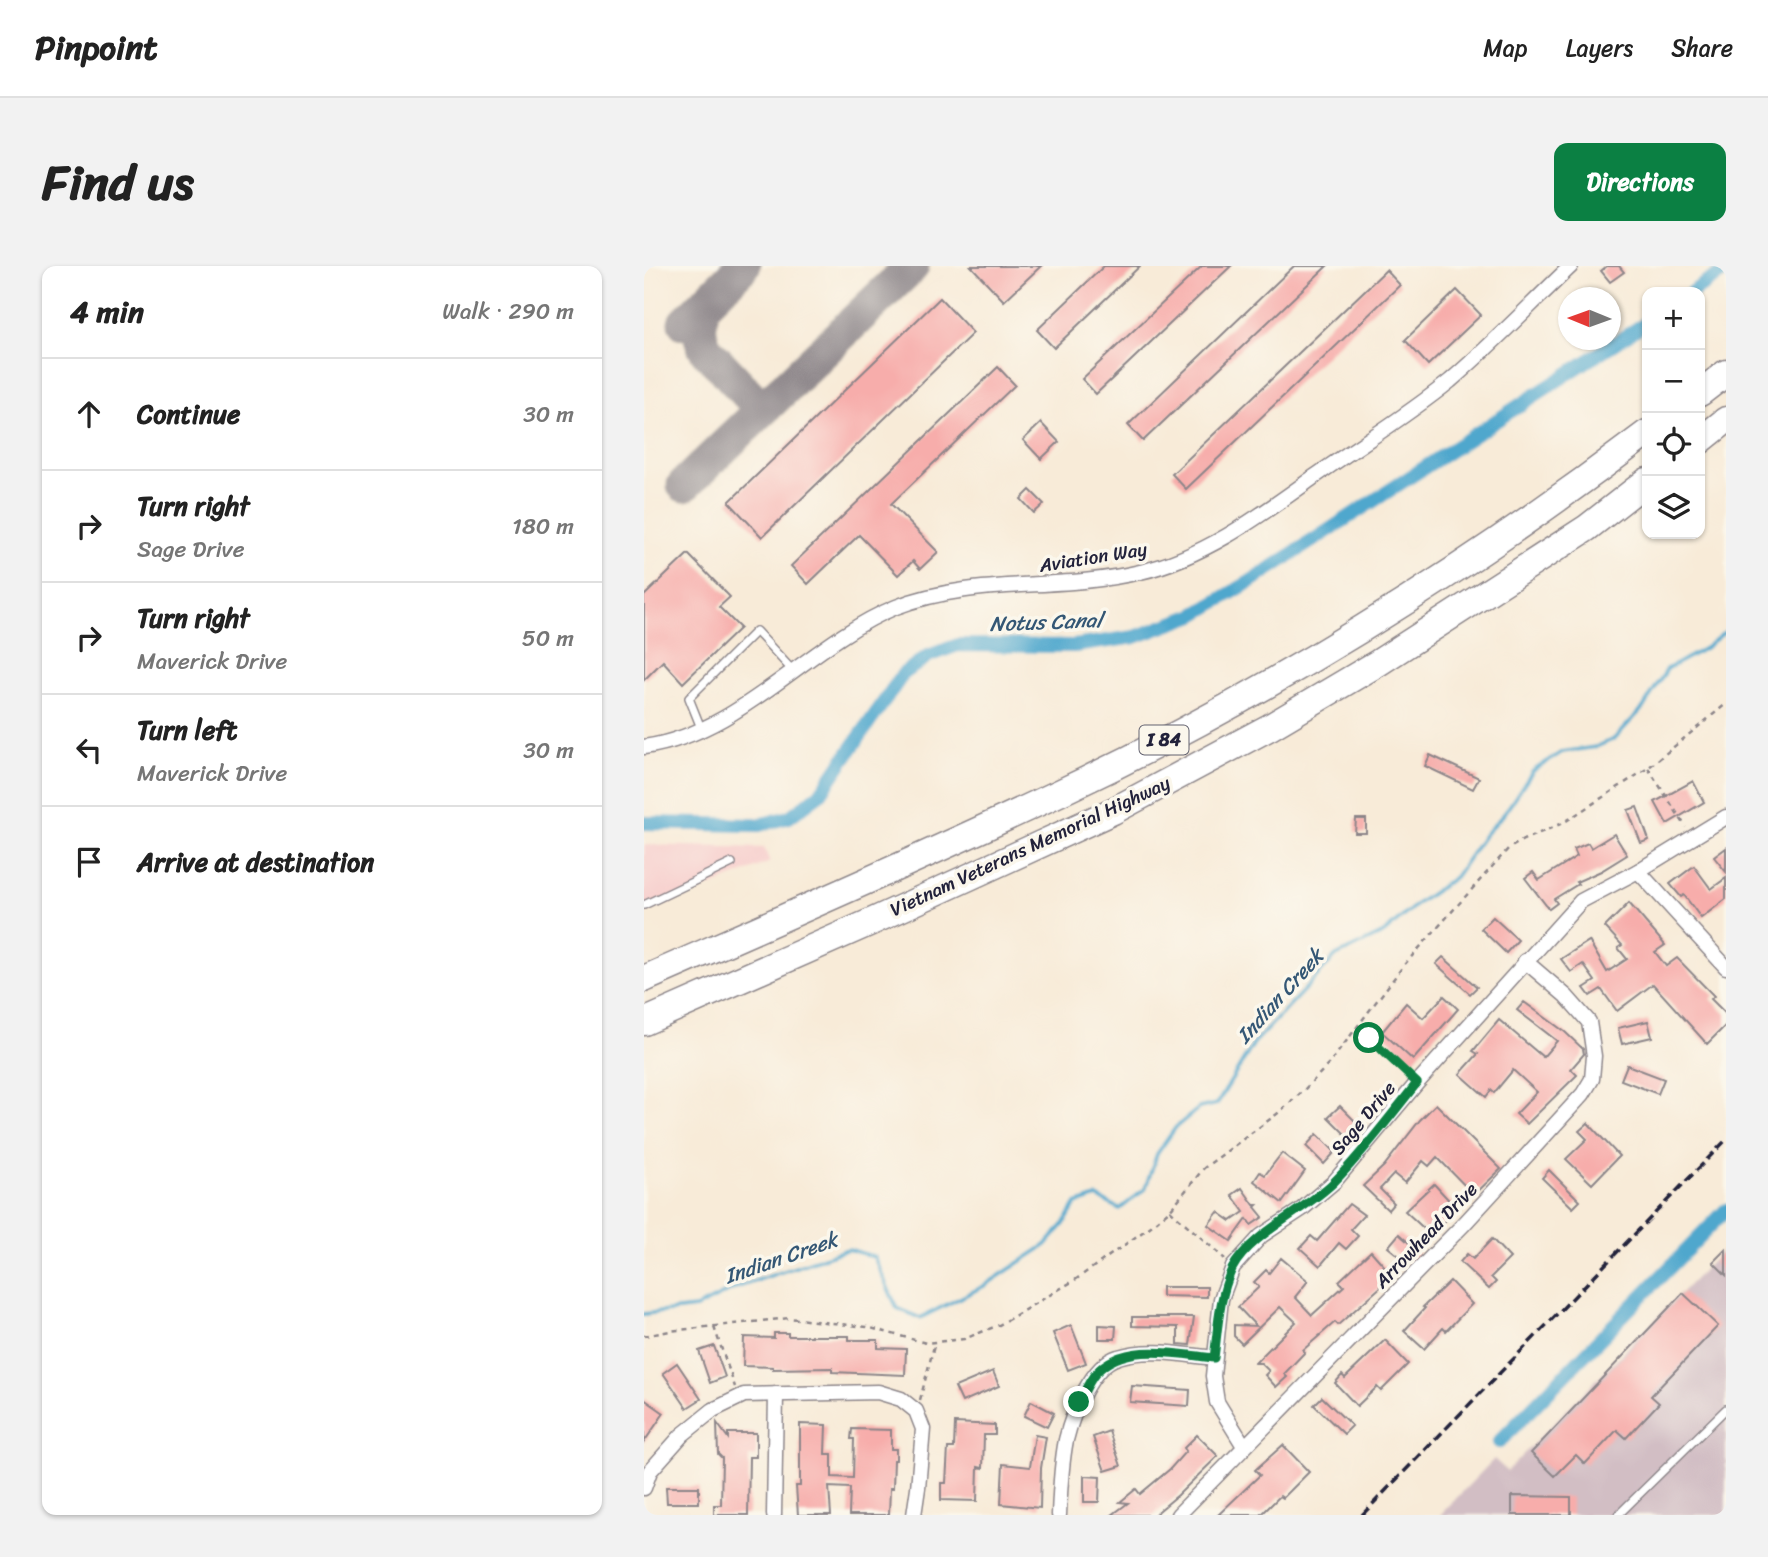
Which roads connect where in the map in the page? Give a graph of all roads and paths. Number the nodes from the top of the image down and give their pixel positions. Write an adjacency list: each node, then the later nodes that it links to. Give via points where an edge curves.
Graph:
1 (1571, 266): 8 (street, Aviation Way, via 1449,381 1242,528 1142,572 1057,585 981,588 897,607 861,625)
2 (1726, 373): 3 (highway)
3 (1705, 389)
4 (1726, 420): 5 (highway)
5 (1705, 436)
6 (1642, 437): 20 (highway, I 84, via 1569,492 1409,599 1250,694 1060,793)
7 (1642, 485): 21 (highway, Vietnam Veterans Memorial Highway / I 84, via 1587,528 1270,727 1100,816)
8 (793, 671): 10 (street, Aviation Way); 10 (lane, via 756,631 689,698)
9 (1726, 704): 12 (path)
10 (701, 728): 11 (street, Aviation Way)
11 (644, 747)
12 (1648, 768): 14 (path); 22 (path, via 1563,822 1508,849 1404,965)
13 (1726, 817): 14 (street, Sage Drive)
14 (1693, 837): 16 (street, Sage Drive)
15 (732, 863): 17 (lane)
16 (1638, 871): 18 (street, Sage Drive, via 1581,901); 19 (street)
17 (644, 905)
18 (1525, 961): 23 (street, Sage Drive); 34 (street, Arrowhead Drive, via 1589,1022 1592,1079 1464,1224)
19 (1726, 967)
20 (644, 979)
21 (644, 1022)
22 (1356, 1030): 23 (path); 24 (path, via 1303,1091 1204,1168)
23 (1417, 1083): 25 (street, Sage Drive, via 1334,1182 1261,1236)
24 (1170, 1210): 25 (path); 28 (path, via 1075,1280 999,1325 964,1339)
25 (1233, 1267): 29 (street, Sage Drive, via 1221,1299)
26 (714, 1327): 27 (path); 28 (path, via 789,1318 882,1329 910,1340); 31 (path)
27 (644, 1336)
28 (936, 1342): 33 (path)
29 (1214, 1358): 34 (street, Sage Drive, via 1217,1402); 38 (street, via 1139,1353 1116,1357 1095,1374 1066,1439)
30 (776, 1394): 31 (street); 33 (street, via 878,1392 901,1399); 36 (street)
31 (739, 1398): 35 (street, via 713,1410 682,1436 650,1471)
32 (1726, 1409): 40 (lane)
33 (916, 1411): 37 (street, via 923,1429)
34 (1244, 1446): 39 (street, Arrowhead Drive)
35 (644, 1488)
36 (774, 1515)
37 (914, 1515)
38 (1059, 1515)
39 (1178, 1515)
40 (1618, 1515)

